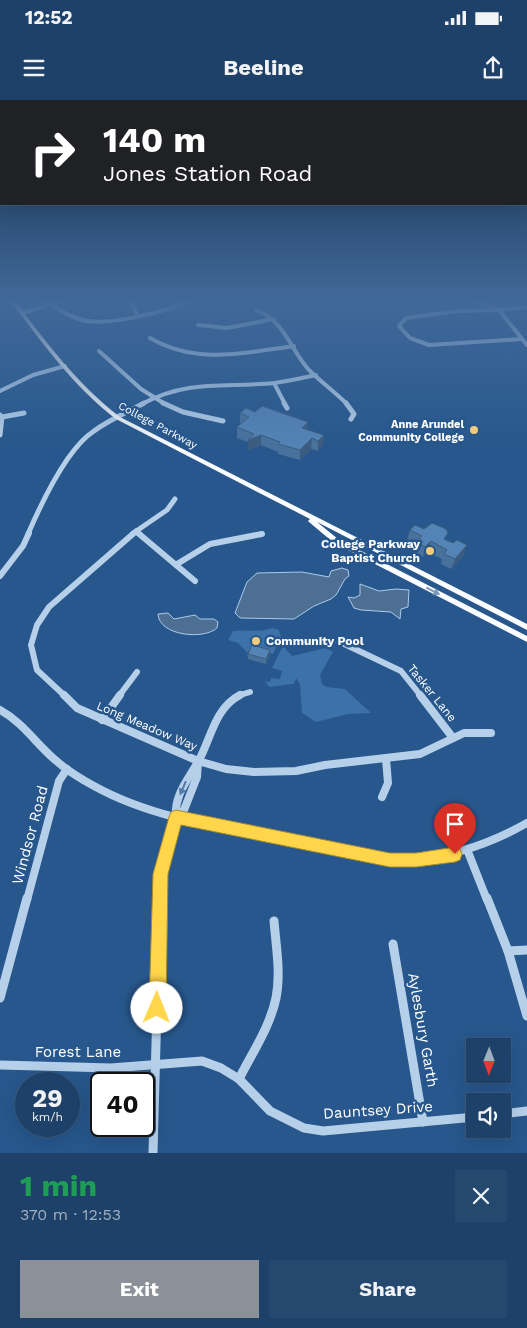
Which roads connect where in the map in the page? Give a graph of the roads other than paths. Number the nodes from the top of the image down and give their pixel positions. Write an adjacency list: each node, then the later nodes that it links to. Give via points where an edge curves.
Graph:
1 (51, 349): 6 (main road, College Parkway)
2 (172, 349): 3 (street, via 198,355)
3 (261, 349)
4 (296, 349): 7 (street, via 304,364)
5 (99, 351): 10 (street)
6 (65, 366): 9 (street, via 33,375); 14 (main road, College Parkway, via 100,405)
7 (316, 375): 8 (street); 15 (street, via 347,402 354,414)
8 (274, 383): 10 (street, via 195,386); 11 (street)
9 (0, 392)
10 (152, 399): 14 (street); 16 (street, via 182,412)
11 (287, 408)
12 (24, 413): 13 (street)
13 (1, 416): 17 (street)
14 (118, 418): 19 (main road, College Parkway); 25 (street, via 93,431 82,441 45,495 23,546)
15 (351, 419)
16 (223, 421)
17 (0, 435)
18 (175, 499): 20 (street, Long Meadow Way, via 167,510)
19 (301, 513): 22 (main road, College Parkway); 23 (main road, College Parkway)
20 (136, 531): 24 (street); 34 (street, Long Meadow Way, via 49,607 33,632 32,651 37,670 77,708)
21 (262, 534): 24 (street, via 207,545)
22 (336, 541): 23 (main road, via 369,555); 27 (main road, College Parkway)
23 (388, 555): 27 (main road, via 390,565); 28 (main road, College Parkway)
24 (177, 564): 26 (street)
25 (0, 576)
26 (195, 581)
27 (414, 581): 29 (main road, College Parkway, one-way to 29)
28 (527, 627)
29 (527, 639)
30 (338, 641): 36 (street, Tasker Lane, via 401,671)
31 (137, 672): 34 (street)
32 (250, 692): 38 (street, via 229,703)
33 (0, 710): 39 (street)
34 (102, 720): 38 (street, Long Meadow Way)
35 (491, 732): 36 (street, Long Meadow Way, via 464,732)
36 (453, 738): 37 (street, Long Meadow Way, via 420,754)
37 (386, 759): 38 (street, Long Meadow Way, via 296,771 254,772); 40 (street, via 389,783)
38 (198, 761): 41 (street, via 194,786 184,810)
39 (67, 769): 41 (street, via 116,795); 48 (street, Windsor Road, via 58,781)
40 (382, 797)
41 (176, 817): 43 (street, via 390,860 416,860); 50 (street, via 161,874)
42 (527, 823): 43 (street)
43 (468, 852): 47 (street)
44 (274, 921): 52 (street, via 278,975 275,1000 267,1026)
45 (392, 944): 56 (street, Aylesbury Garth)
46 (527, 950): 47 (street)
47 (508, 951): 49 (street)
48 (0, 998)
49 (527, 1016)
50 (156, 1064): 51 (street, Forest Lane, via 104,1068); 52 (street, Dauntsey Drive, via 202,1061); 57 (street)
51 (0, 1065)
52 (238, 1079): 56 (street, Dauntsey Drive, via 270,1111 304,1128 323,1131)
53 (527, 1111): 54 (street)
54 (511, 1113)
55 (466, 1118): 56 (street, Dauntsey Drive)
56 (423, 1122)
57 (153, 1153)

